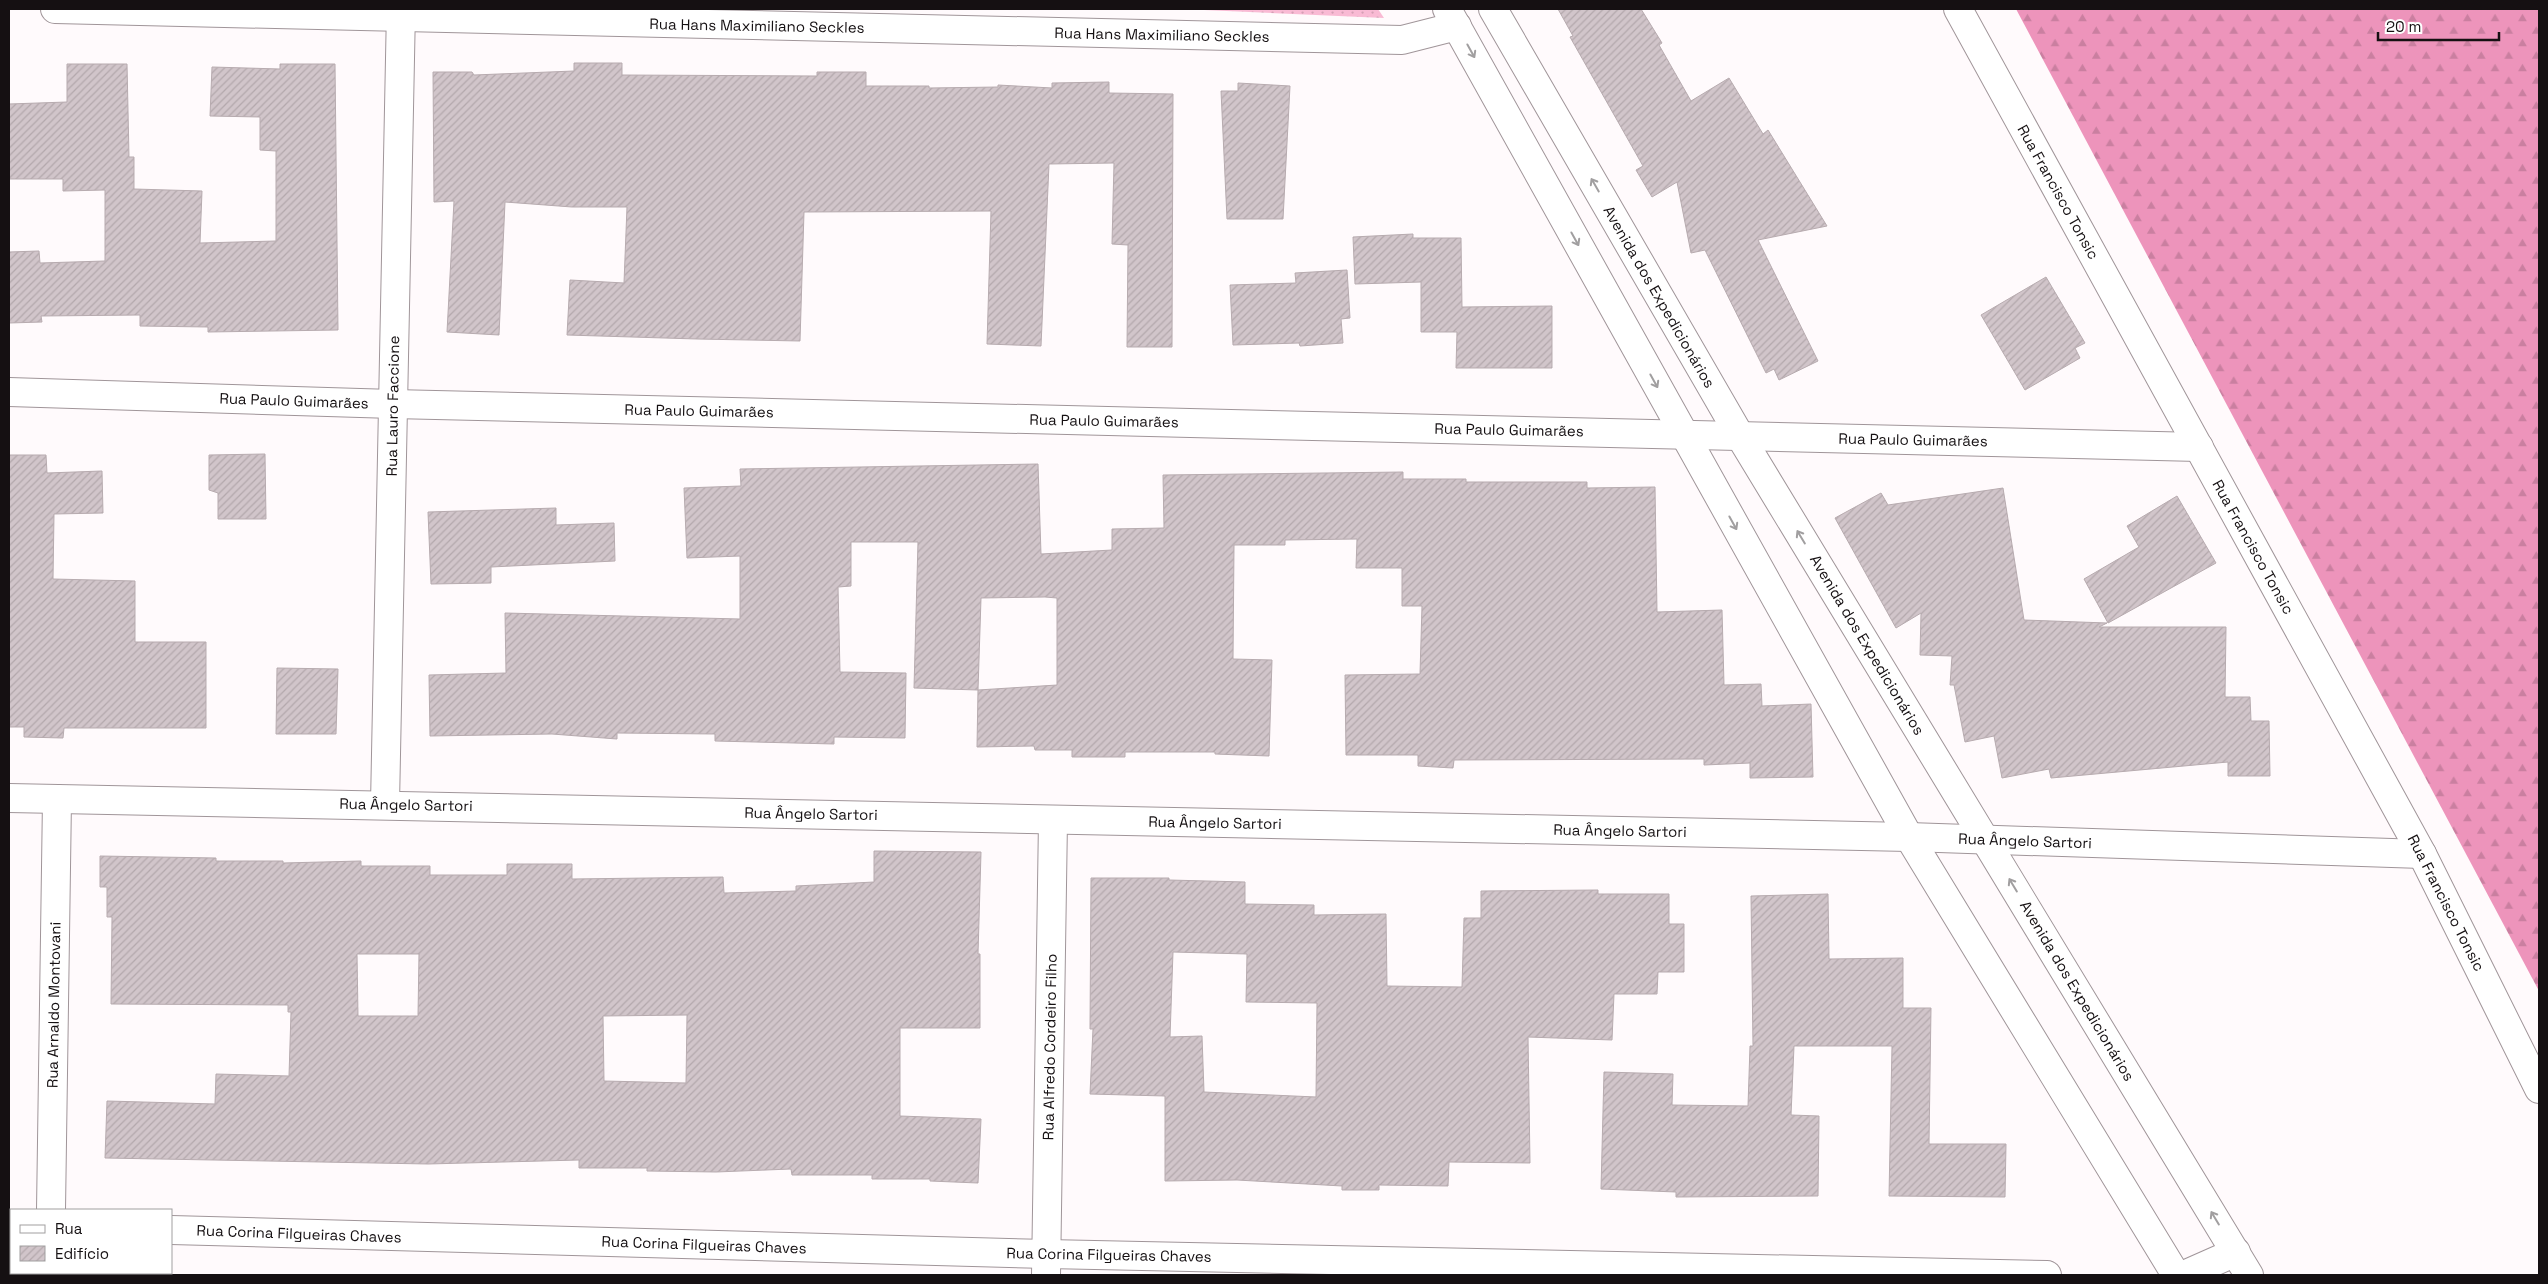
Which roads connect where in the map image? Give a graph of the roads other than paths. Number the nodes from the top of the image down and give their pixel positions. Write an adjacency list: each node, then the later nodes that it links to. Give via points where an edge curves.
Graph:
1 (55, 9): 4 (street, Rua Hans Maximiliano Seckles)
2 (1493, 9): 10 (street, Avenida dos Expedicionários, one-way to 2)
3 (1958, 9): 11 (street, Rua Francisco Tonsic)
4 (401, 13): 6 (street, Rua Hans Maximiliano Seckles); 8 (street, Rua Lauro Faccione)
5 (1452, 17): 6 (street, Rua Hans Maximiliano Seckles, via 1402,40); 9 (street, one-way to 9)
6 (782, 18)
7 (9, 392): 8 (street, Rua Paulo Guimarães)
8 (393, 404): 9 (street, Rua Paulo Guimarães); 14 (street, Rua Lauro Faccione)
9 (1684, 435): 10 (street, Rua Paulo Guimarães); 16 (street, one-way to 16)
10 (1740, 436): 11 (street, Rua Paulo Guimarães); 17 (street, Avenida dos Expedicionários, one-way to 10)
11 (2199, 447): 18 (street, Rua Francisco Tonsic)
12 (9, 798): 13 (street, Rua Ângelo Sartori)
13 (57, 799): 14 (street, Rua Ângelo Sartori); 20 (street, Rua Arnaldo Montovani)
14 (385, 804): 15 (street, Rua Ângelo Sartori)
15 (1053, 820): 16 (street, Rua Ângelo Sartori); 23 (street, Rua Alfredo Cordeiro Filho)
16 (1909, 837): 17 (street, Rua Ângelo Sartori); 25 (street)
17 (1985, 840): 18 (street, Rua Ângelo Sartori); 22 (street, Avenida dos Expedicionários, one-way to 17)
18 (2422, 854): 19 (street, Rua Francisco Tonsic)
19 (2539, 1089)
20 (51, 1209)
21 (172, 1230): 23 (street, Rua Corina Filgueiras Chaves)
22 (2236, 1252): 26 (street); 27 (street, Avenida dos Expedicionários)
23 (1046, 1264): 24 (street, Rua Corina Filgueiras Chaves)
24 (2047, 1275)
25 (2176, 1275)
26 (2184, 1275)
27 (2249, 1275)

